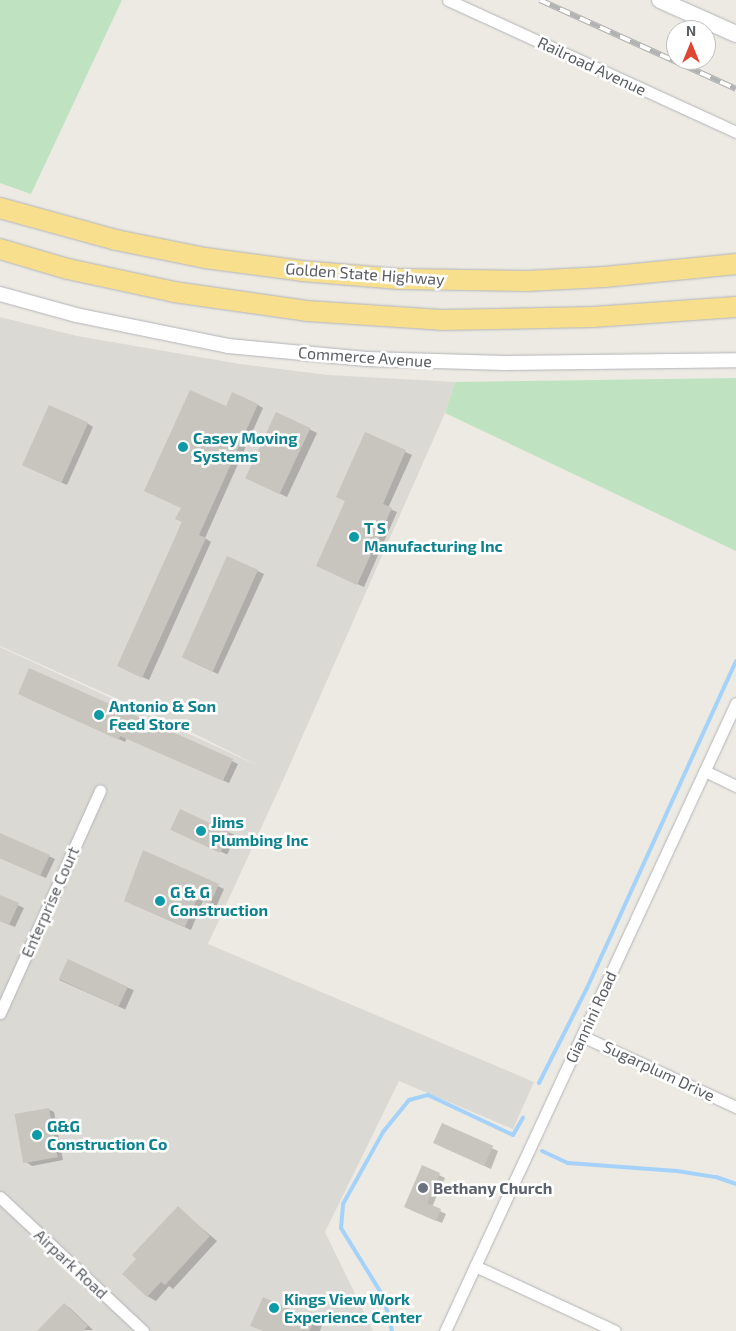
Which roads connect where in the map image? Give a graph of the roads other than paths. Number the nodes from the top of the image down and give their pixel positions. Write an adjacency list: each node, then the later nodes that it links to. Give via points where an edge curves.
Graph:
1 (448, 0): 4 (street, Railroad Avenue)
2 (660, 0): 3 (main road)
3 (736, 34)
4 (736, 132)
5 (0, 208): 7 (highway, Golden State Highway, via 116,240 205,258 399,279 527,281)
6 (0, 249): 9 (highway, via 68,269 174,292 307,311 441,320 593,317)
7 (736, 264)
8 (0, 294): 10 (street, Commerce Avenue, via 76,314 228,346 370,360 505,363)
9 (736, 307)
10 (736, 360)
11 (736, 702): 12 (street, Giannini Road)
12 (705, 771): 13 (street); 16 (street, Giannini Road)
13 (736, 786)
14 (100, 790): 15 (street, Enterprise Court)
15 (0, 1013)
16 (582, 1036): 17 (street, Sugarplum Drive); 19 (street, Giannini Road)
17 (736, 1107)
18 (0, 1197): 20 (street, Airpark Road)
19 (475, 1266): 21 (street, Giannini Road); 22 (street)
20 (143, 1331)
21 (445, 1331)
22 (614, 1331)

